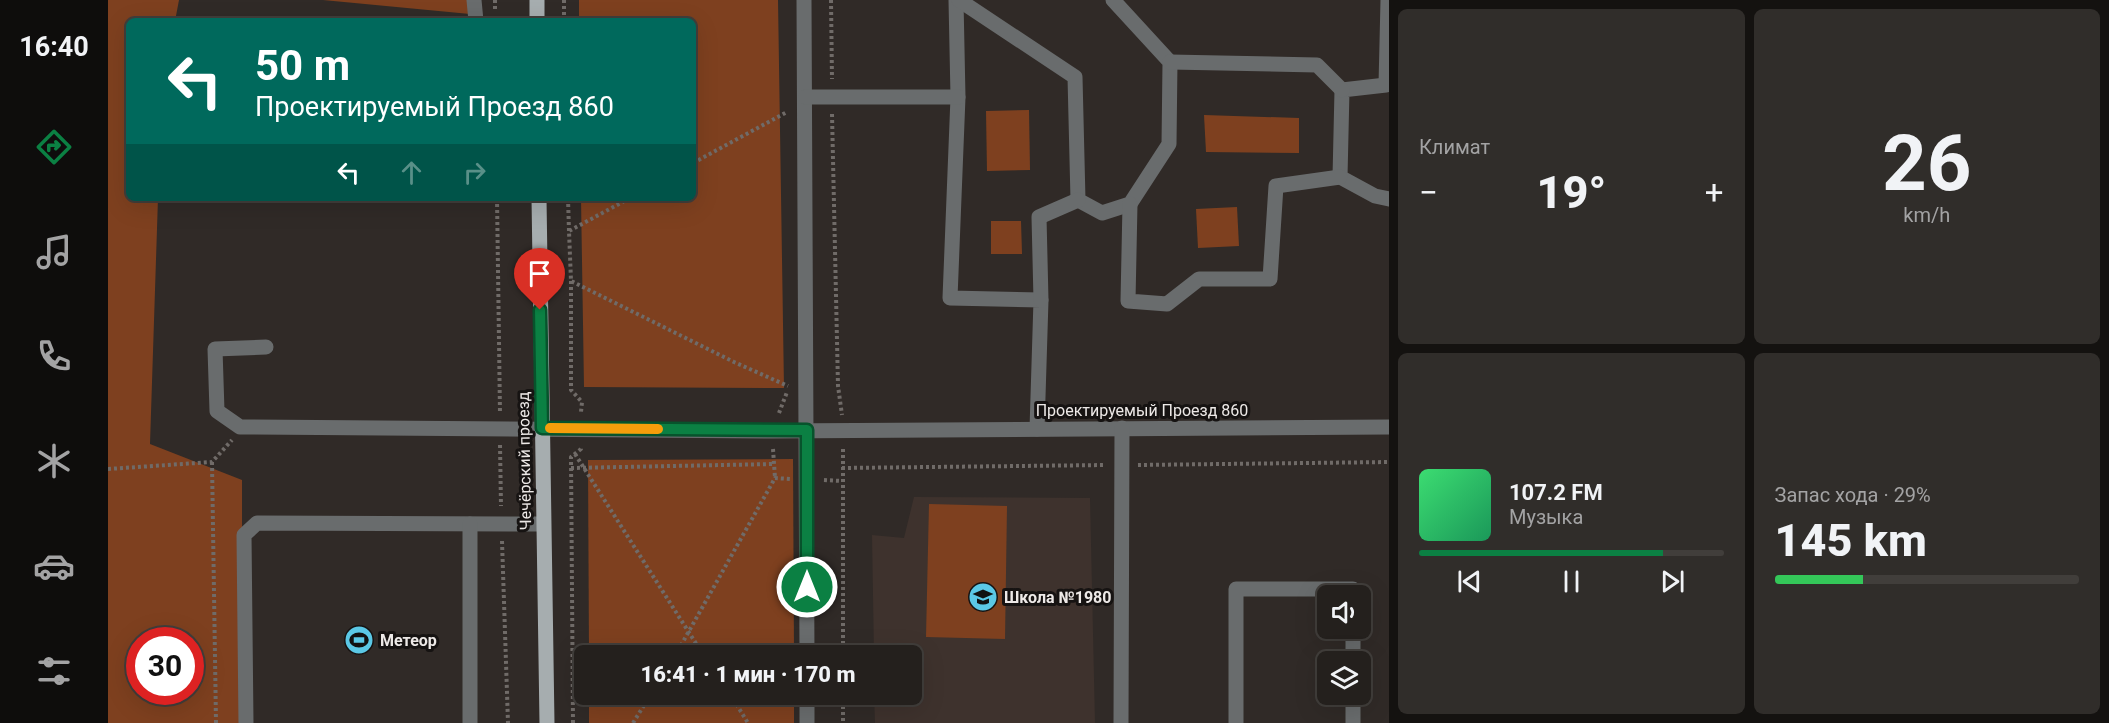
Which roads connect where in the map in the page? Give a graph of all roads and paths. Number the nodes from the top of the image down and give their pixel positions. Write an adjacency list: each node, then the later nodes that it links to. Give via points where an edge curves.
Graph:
1 (474, 0): 9 (street)
2 (537, 0): 10 (main road)
3 (564, 0): 11 (path)
4 (804, 0): 14 (street)
5 (831, 0): 15 (path)
6 (957, 0): 16 (street); 21 (street, via 1075,77)
7 (1113, 0): 12 (street)
8 (1388, 0): 13 (street, via 1386,85)
9 (476, 18)
10 (537, 18)
11 (564, 18)
12 (1170, 62): 13 (street, via 1317,64); 26 (street, via 1168,144)
13 (1342, 90): 19 (street)
14 (806, 97): 15 (street); 37 (street)
15 (832, 97): 16 (street); 38 (path, via 838,386)
16 (958, 97): 28 (street, via 950,298)
17 (790, 111): 18 (path)
18 (696, 162)
19 (1340, 177): 20 (street); 26 (street, via 1276,186 1270,279 1199,279 1167,304 1128,301)
20 (1389, 199)
21 (1078, 200): 26 (street, via 1102,213); 28 (street, via 1039,217)
22 (497, 201): 33 (path)
23 (539, 201): 34 (main road, Чечёрский проезд)
24 (568, 201): 27 (path)
25 (624, 201): 27 (path)
26 (1130, 204)
27 (569, 231): 30 (path, via 571,281)
28 (1041, 300): 36 (street)
29 (266, 347): 31 (street, via 215,349 217,411)
30 (789, 386)
31 (240, 427): 33 (street); 40 (path, via 229,446)
32 (1389, 427): 35 (street, Проектируемый Проезд 860)
33 (500, 428): 34 (street); 48 (path)
34 (542, 428): 37 (street); 49 (main road, Чечёрский проезд)
35 (1122, 428): 36 (street, Проектируемый Проезд 860); 72 (street)
36 (1037, 429): 38 (street, Проектируемый Проезд 860)
37 (807, 430): 38 (street, Проектируемый Проезд 860); 45 (street)
38 (844, 430): 46 (path)
39 (575, 454): 42 (path)
40 (212, 462): 44 (path); 62 (path)
41 (774, 464): 42 (path)
42 (585, 467): 43 (path); 52 (path)
43 (571, 468)
44 (108, 469)
45 (807, 479): 46 (path); 52 (path, via 775,478); 55 (street)
46 (842, 481): 56 (path)
47 (470, 524): 48 (street); 63 (street, via 257,523 244,535); 64 (street)
48 (501, 524): 49 (street); 65 (path)
49 (543, 524): 66 (main road, Чечёрский проезд)
50 (1317, 589): 73 (street, via 1236,589)
51 (572, 591): 67 (path)
52 (689, 632): 53 (path); 54 (path)
53 (681, 645)
54 (697, 645)
55 (807, 645)
56 (843, 645)
57 (644, 705): 68 (path)
58 (737, 705): 69 (path)
59 (807, 705): 70 (street)
60 (843, 705): 71 (path)
61 (1353, 705): 74 (street)
62 (216, 723)
63 (246, 723)
64 (470, 723)
65 (508, 723)
66 (547, 723)
67 (573, 723)
68 (633, 723)
69 (748, 723)
70 (807, 723)
71 (843, 723)
72 (1120, 723)
73 (1236, 723)
74 (1353, 723)

